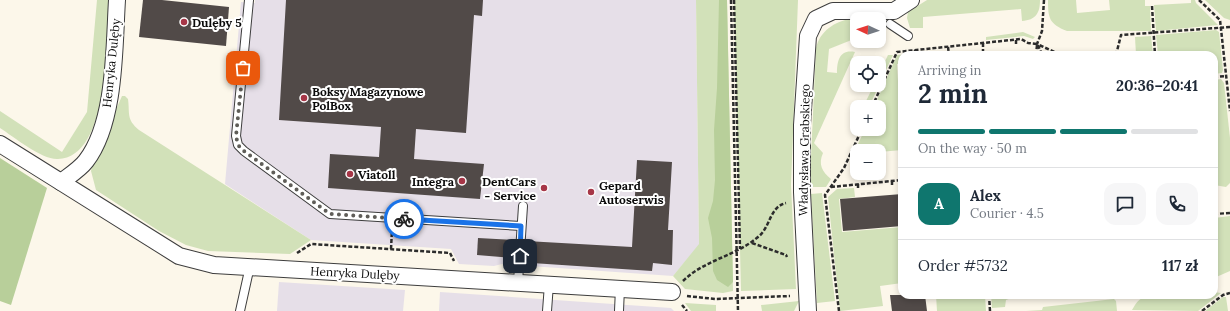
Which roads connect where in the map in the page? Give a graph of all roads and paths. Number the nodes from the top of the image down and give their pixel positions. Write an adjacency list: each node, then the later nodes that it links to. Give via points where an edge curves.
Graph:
1 (117, 0): 37 (street, Henryka Dulęby, via 109,104 99,137 86,161)
2 (249, 0): 46 (lane, via 236,136 238,145 330,214)
3 (731, 0): 50 (path)
4 (734, 0): 50 (path)
5 (911, 0): 42 (street, Władysława Grabskiego, via 894,11 833,11 816,20 808,36 802,125)
6 (1044, 0): 16 (path, via 1042,31)
7 (1199, 0): 10 (path, via 1220,20)
8 (1152, 6): 12 (path)
9 (890, 24): 13 (lane)
10 (1222, 27): 11 (path); 12 (path); 29 (path)
11 (1230, 27)
12 (1154, 33): 26 (path, via 1121,36); 27 (path)
13 (908, 36)
14 (1016, 40): 15 (path); 16 (path); 17 (path)
15 (982, 43): 18 (path); 22 (path)
16 (1037, 44): 23 (path); 24 (path); 25 (path)
17 (1016, 46)
18 (948, 47): 19 (path); 21 (path)
19 (915, 50): 20 (path)
20 (906, 51)
21 (948, 51)
22 (983, 51)
23 (1036, 51)
24 (1040, 51)
25 (1052, 51)
26 (1117, 51)
27 (1155, 51)
28 (898, 52): 31 (path)
29 (1226, 76): 30 (path); 32 (path)
30 (1218, 77)
31 (875, 100)
32 (1230, 111)
33 (859, 136): 39 (path, via 844,168)
34 (0, 144): 37 (street, Henryka Dulęby)
35 (898, 180): 36 (path)
36 (892, 181): 38 (path); 40 (path)
37 (61, 182): 53 (street, Henryka Dulęby, via 180,256 214,265)
38 (858, 184): 39 (path); 41 (path)
39 (830, 187): 70 (path, via 825,195)
40 (892, 187)
41 (858, 189)
42 (802, 203): 48 (path, via 785,203 778,206 773,210 764,231); 69 (street, Władysława Grabskiego)
43 (523, 206): 47 (lane)
44 (1230, 213): 45 (path)
45 (1218, 214)
46 (393, 218): 47 (lane); 49 (path)
47 (521, 226): 55 (lane)
48 (751, 242): 50 (path); 52 (path, via 786,255)
49 (391, 249): 51 (path, via 311,244); 54 (path, via 450,253)
50 (738, 250): 58 (path, via 706,265 686,278); 61 (path)
51 (291, 257)
52 (788, 262)
53 (250, 266): 55 (street, Henryka Dulęby); 65 (lane)
54 (456, 266)
55 (518, 282): 56 (street, Henryka Dulęby)
56 (549, 284): 57 (street, Henryka Dulęby); 66 (lane)
57 (620, 288): 58 (street, Henryka Dulęby); 67 (lane)
58 (672, 292): 61 (path, via 715,299)
59 (1230, 293): 62 (path)
60 (781, 297): 61 (path)
61 (738, 298): 68 (path)
62 (1218, 298)
63 (989, 299): 71 (path)
64 (1217, 299): 72 (path)
65 (240, 311)
66 (547, 311)
67 (618, 311)
68 (738, 311)
69 (808, 311)
70 (839, 311)
71 (990, 311)
72 (1202, 311)

